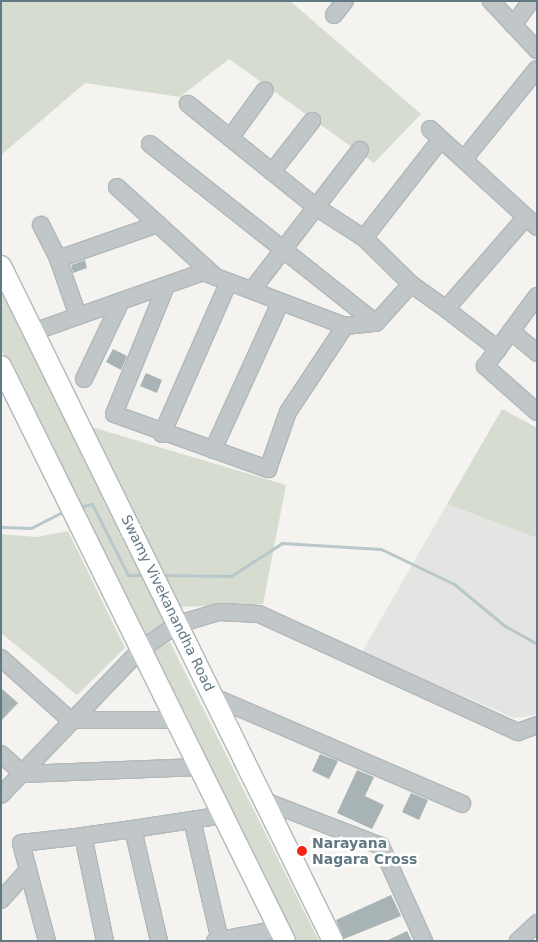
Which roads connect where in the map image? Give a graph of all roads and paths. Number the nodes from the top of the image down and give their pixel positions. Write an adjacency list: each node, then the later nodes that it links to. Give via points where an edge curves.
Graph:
1 (345, 1): 4 (street)
2 (491, 1): 5 (street)
3 (531, 1): 5 (street)
4 (334, 15)
5 (513, 25): 6 (street)
6 (537, 50)
7 (537, 69): 14 (street)
8 (265, 90): 11 (street)
9 (188, 104): 11 (street)
10 (312, 121): 15 (street)
11 (230, 138): 15 (street)
12 (150, 144): 22 (street)
13 (360, 150): 17 (street)
14 (464, 159): 18 (street); 21 (street, via 436,134)
15 (272, 172): 17 (street)
16 (117, 187): 19 (street)
17 (317, 208): 21 (street); 22 (street)
18 (534, 223): 32 (street)
19 (158, 224): 23 (street); 25 (street)
20 (41, 225): 23 (street)
21 (364, 238): 26 (street)
22 (283, 249): 28 (street); 34 (street)
23 (58, 259): 33 (street)
24 (1, 266): 37 (main road, Swamy Vivekanandha Road)
25 (222, 280): 27 (street, via 203,272); 28 (street); 43 (street)
26 (411, 284): 32 (street); 34 (street)
27 (166, 286): 29 (street); 43 (street, via 114,414)
28 (252, 290): 31 (street)
29 (121, 301): 33 (street); 41 (street)
30 (535, 301): 36 (street)
31 (280, 303): 35 (street); 44 (street)
32 (446, 309): 38 (street)
33 (78, 316): 37 (street)
34 (376, 323): 35 (street)
35 (344, 326): 44 (street, via 288,412 268,469)
36 (511, 331): 38 (street); 39 (street)
37 (33, 332): 45 (main road, Swamy Vivekanandha Road)
38 (498, 349): 42 (street, via 485,366)
39 (537, 353)
40 (1, 366): 46 (main road)
41 (84, 379)
42 (537, 412)
43 (162, 434): 44 (street)
44 (213, 450)
45 (178, 624): 46 (street); 48 (main road, Swamy Vivekanandha Road); 51 (street, via 219,612 259,614 518,732)
46 (140, 650): 49 (street); 50 (main road)
47 (1, 658): 49 (street)
48 (214, 696): 56 (main road, Swamy Vivekanandha Road); 57 (street)
49 (70, 720): 50 (street); 54 (street)
50 (175, 720): 53 (main road)
51 (536, 725)
52 (1, 754): 54 (street)
53 (198, 767): 54 (street); 58 (main road)
54 (23, 774): 55 (street)
55 (1, 795)
56 (265, 801): 70 (main road, Swamy Vivekanandha Road); 71 (street, via 381,846)
57 (462, 804)
58 (222, 815): 59 (street); 65 (main road)
59 (192, 820): 60 (street); 66 (street)
60 (133, 829): 61 (street); 69 (street)
61 (83, 836): 62 (street, via 21,843); 68 (street)
62 (28, 870): 63 (street); 67 (street)
63 (1, 900)
64 (537, 923): 72 (street)
65 (282, 935): 66 (street)
66 (217, 940)
67 (47, 941)
68 (106, 941)
69 (159, 941)
70 (334, 941)
71 (424, 941)
72 (518, 941)

